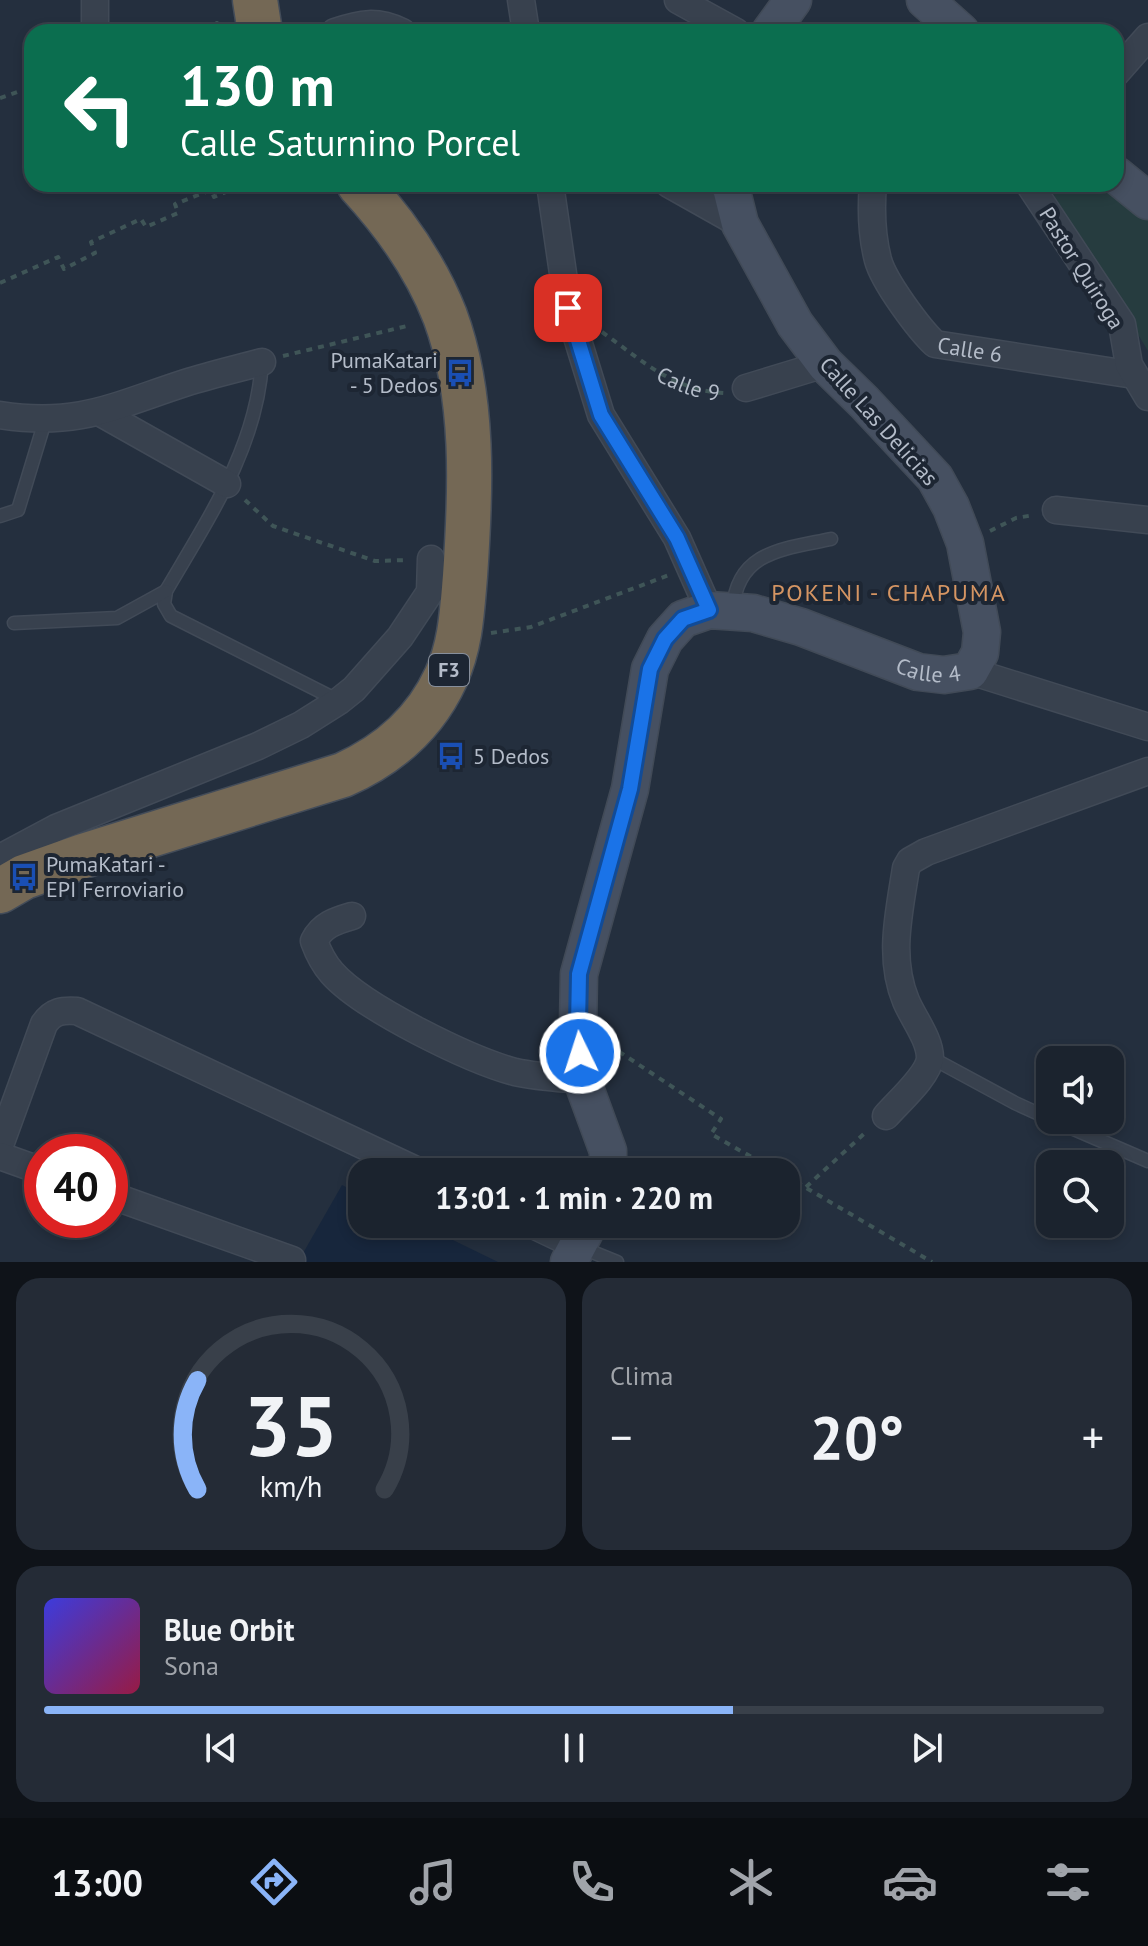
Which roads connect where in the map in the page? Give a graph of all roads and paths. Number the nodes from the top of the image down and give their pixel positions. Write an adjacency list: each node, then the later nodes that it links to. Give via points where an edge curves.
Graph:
1 (95, 0): 7 (street)
2 (255, 0): 8 (highway)
3 (521, 0): 11 (street)
4 (678, 0): 12 (street)
5 (793, 0): 13 (street)
6 (925, 0): 14 (street); 15 (street)
7 (95, 24)
8 (259, 24)
9 (358, 24): 10 (street)
10 (384, 24)
11 (525, 24)
12 (722, 24)
13 (776, 24)
14 (938, 24)
15 (952, 24)
16 (1148, 37): 17 (street)
17 (1124, 64)
18 (24, 90): 19 (path)
19 (0, 98)
20 (1124, 182): 28 (street)
21 (206, 192): 30 (path, via 175,204 178,213 146,227 141,219 91,242 95,253 64,269 58,257)
22 (366, 192): 51 (highway, F3, via 420,266 444,315 458,362 469,491)
23 (551, 192): 31 (street)
24 (683, 192): 29 (street)
25 (732, 192): 29 (street, Calle Las Delicias)
26 (873, 192): 35 (street, Calle 6, via 879,264 935,344)
27 (1034, 192): 35 (street, Pastor Quiroga, via 1122,324 1129,365)
28 (1148, 201)
29 (740, 224): 34 (street, Calle Las Delicias, via 795,324)
30 (0, 283)
31 (568, 308): 36 (path, Calle 9, via 672,382 697,391); 47 (street, via 601,415)
32 (415, 324): 33 (path)
33 (262, 362): 37 (street); 40 (lane, via 254,419)
34 (825, 364): 36 (street, Calle 9); 45 (street, Calle Las Delicias, via 935,478)
35 (1141, 386)
36 (746, 388)
37 (101, 413): 39 (street); 40 (street)
38 (0, 415): 39 (street)
39 (45, 421): 42 (lane, via 18,510)
40 (227, 484): 46 (path, via 273,526 375,561); 48 (lane)
41 (1056, 510): 43 (street); 45 (path, via 1016,518)
42 (0, 516)
43 (1148, 520)
44 (831, 539): 49 (lane, via 773,552 756,562 743,573)
45 (965, 543): 52 (street, Calle Las Delicias, via 982,632 980,653)
46 (431, 559): 53 (street, via 430,592 400,637)
47 (690, 567): 49 (street); 51 (path, via 531,627)
48 (166, 591): 50 (lane, via 117,618); 53 (lane, via 164,604 171,616)
49 (721, 611): 52 (street, Calle 4, via 753,613 801,627 918,672); 59 (street, via 683,619 665,639 650,669 630,789 579,974)
50 (14, 623)
51 (460, 637): 57 (highway, F3, via 433,701 415,725 368,764 83,856)
52 (970, 671): 54 (street, Calle 4)
53 (339, 701): 56 (street, via 258,746 56,828)
54 (1148, 727)
55 (1148, 771): 60 (street, via 910,861 895,941 905,1000)
56 (0, 858)
57 (0, 891)
58 (352, 916): 61 (street, via 332,922 314,941 332,973 369,1003 435,1040 511,1071)
59 (578, 1026): 61 (street); 69 (path, via 721,1119 711,1134)
60 (930, 1057): 62 (lane); 63 (street, via 925,1072)
61 (582, 1080): 68 (street)
62 (1036, 1112)
63 (886, 1116): 73 (path)
64 (1086, 1134): 70 (lane)
65 (0, 1145): 67 (street, via 44,1024 62,1010 77,1011)
66 (0, 1156): 71 (street)
67 (390, 1158)
68 (608, 1158)
69 (753, 1158)
70 (1148, 1161)
71 (24, 1165)
72 (800, 1184): 73 (path)
73 (806, 1187): 78 (path)
74 (128, 1201): 76 (street)
75 (578, 1244): 77 (lane)
76 (292, 1260)
77 (617, 1262)
78 (932, 1262)

